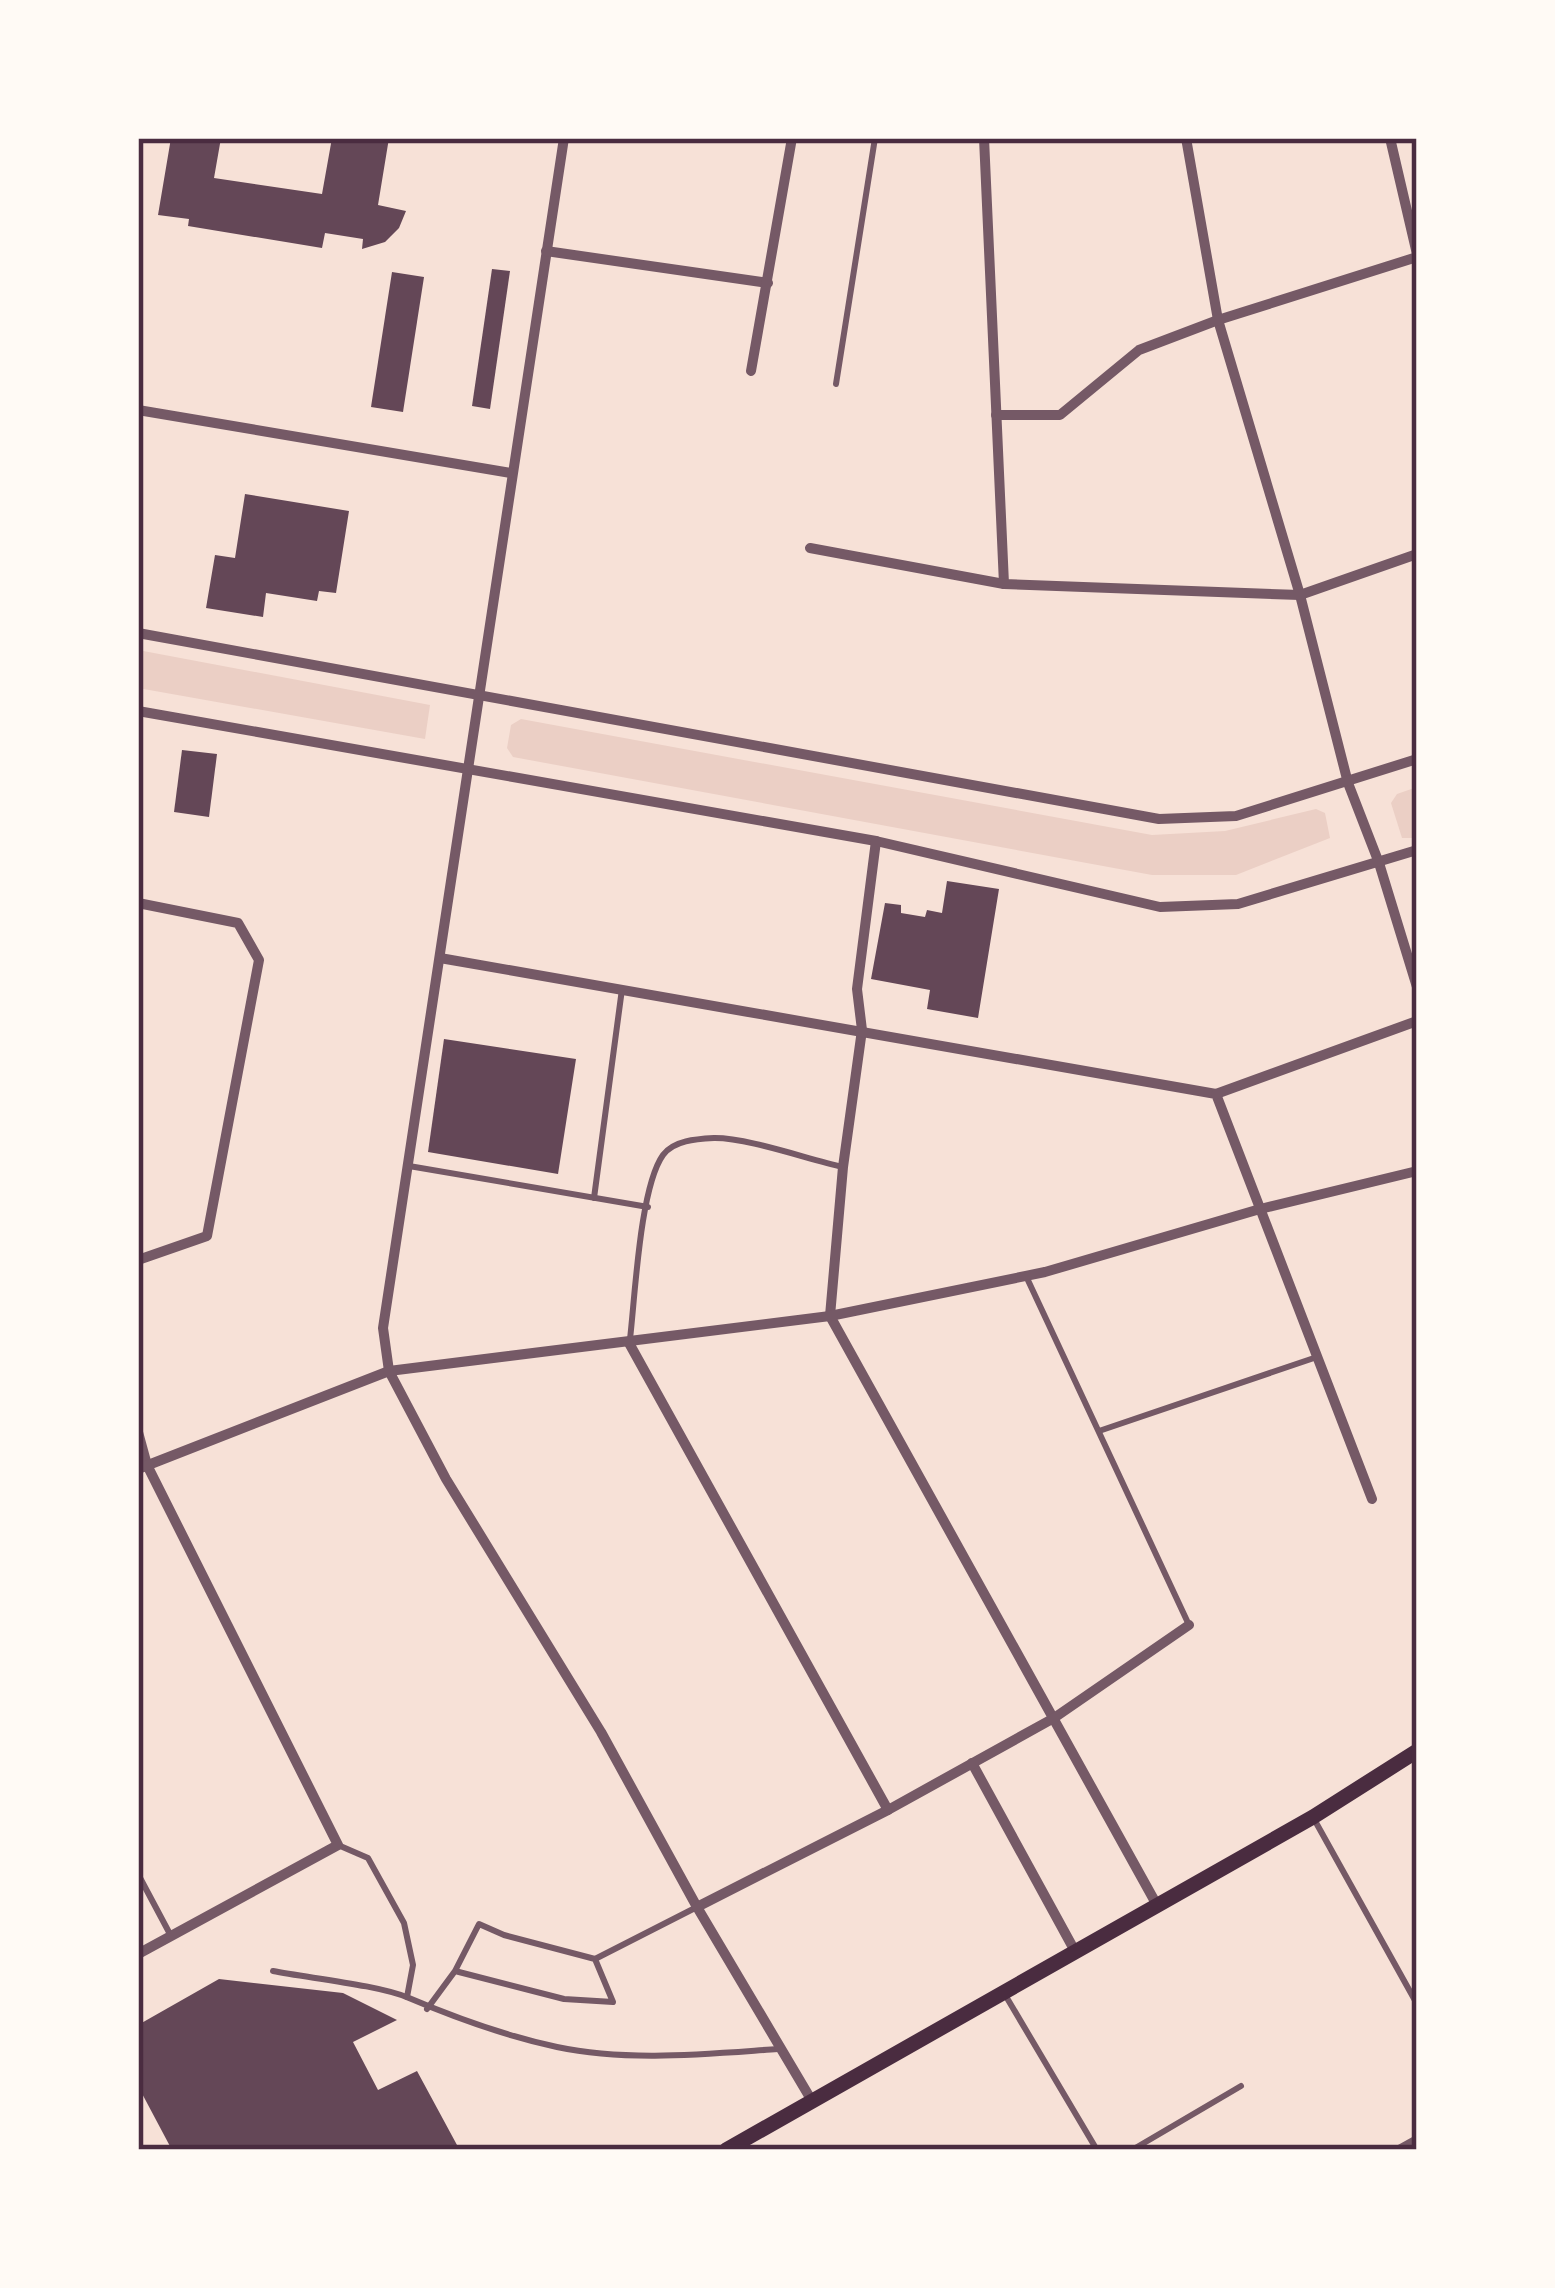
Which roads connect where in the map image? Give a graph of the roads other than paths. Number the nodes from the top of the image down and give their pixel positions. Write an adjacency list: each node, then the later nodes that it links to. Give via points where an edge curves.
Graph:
1 (564, 138): 7 (street)
2 (793, 138): 9 (street)
3 (875, 138): 12 (lane)
4 (984, 138): 14 (street)
5 (1186, 138): 10 (street)
6 (1390, 138): 8 (street)
7 (546, 251): 9 (street); 15 (street)
8 (1417, 256): 10 (street)
9 (768, 284): 11 (street)
10 (1218, 320): 14 (street, via 1139,350 1060,415); 19 (street)
11 (751, 371)
12 (836, 384)
13 (138, 410): 15 (street)
14 (996, 415): 18 (street)
15 (511, 473): 21 (street)
16 (810, 548): 18 (street)
17 (1417, 554): 19 (street)
18 (1004, 584): 19 (street)
19 (1300, 595): 25 (street)
20 (138, 633): 21 (street)
21 (478, 694): 24 (street); 25 (street, via 1159,819 1236,816)
22 (138, 711): 24 (street)
23 (1417, 759): 25 (street)
24 (468, 767): 26 (street); 30 (street)
25 (1348, 783): 28 (street)
26 (876, 841): 28 (street, via 1160,907 1238,904); 34 (street, via 857,989)
27 (1417, 850): 28 (street)
28 (1379, 863): 31 (street)
29 (138, 903): 42 (street, via 238,923 259,960 207,1236)
30 (440, 958): 32 (street); 36 (street)
31 (1417, 987)
32 (622, 989): 34 (street); 39 (lane)
33 (1417, 1021): 35 (street)
34 (862, 1030): 35 (street); 37 (street)
35 (1216, 1094): 41 (street)
36 (407, 1166): 39 (lane); 47 (street, via 383,1328)
37 (843, 1167): 40 (lane, via 718,1138 681,1142 664,1154); 44 (street)
38 (1417, 1171): 41 (street)
39 (595, 1198): 40 (lane)
40 (648, 1207): 45 (lane)
41 (1260, 1210): 43 (street); 46 (street)
42 (138, 1260)
43 (1026, 1276): 44 (street); 49 (lane)
44 (830, 1316): 45 (street); 53 (street)
45 (629, 1343): 47 (street); 56 (street)
46 (1317, 1357): 49 (lane); 51 (street)
47 (389, 1371): 50 (street); 61 (street)
48 (138, 1432): 50 (street)
49 (1098, 1432): 52 (lane)
50 (143, 1467): 58 (street)
51 (1372, 1499)
52 (1189, 1625): 53 (street)
53 (1054, 1718): 55 (street); 60 (street)
54 (1417, 1750): 57 (main road)
55 (972, 1763): 56 (street); 63 (street)
56 (888, 1810): 61 (street)
57 (1313, 1817): 60 (main road); 70 (lane)
58 (338, 1845): 62 (street); 69 (lane, via 368,1858 404,1923 413,1965)
59 (138, 1874): 62 (lane)
60 (1158, 1906): 63 (main road)
61 (697, 1907): 65 (lane); 72 (street)
62 (171, 1936): 64 (street)
63 (1076, 1953): 68 (main road)
64 (138, 1954)
65 (595, 1959): 67 (lane, via 479,1924); 67 (lane, via 613,2002 564,1999)
66 (273, 1971): 69 (lane)
67 (455, 1971): 71 (lane)
68 (1004, 1993): 74 (main road); 77 (lane)
69 (407, 1997): 71 (lane)
70 (1417, 2004)
71 (427, 2009): 72 (lane, via 596,2053)
72 (781, 2049): 74 (street)
73 (1241, 2086): 78 (lane)
74 (812, 2102): 76 (main road)
75 (1417, 2140): 79 (street)
76 (726, 2150)
77 (1097, 2150)
78 (1132, 2150)
79 (1399, 2150)

